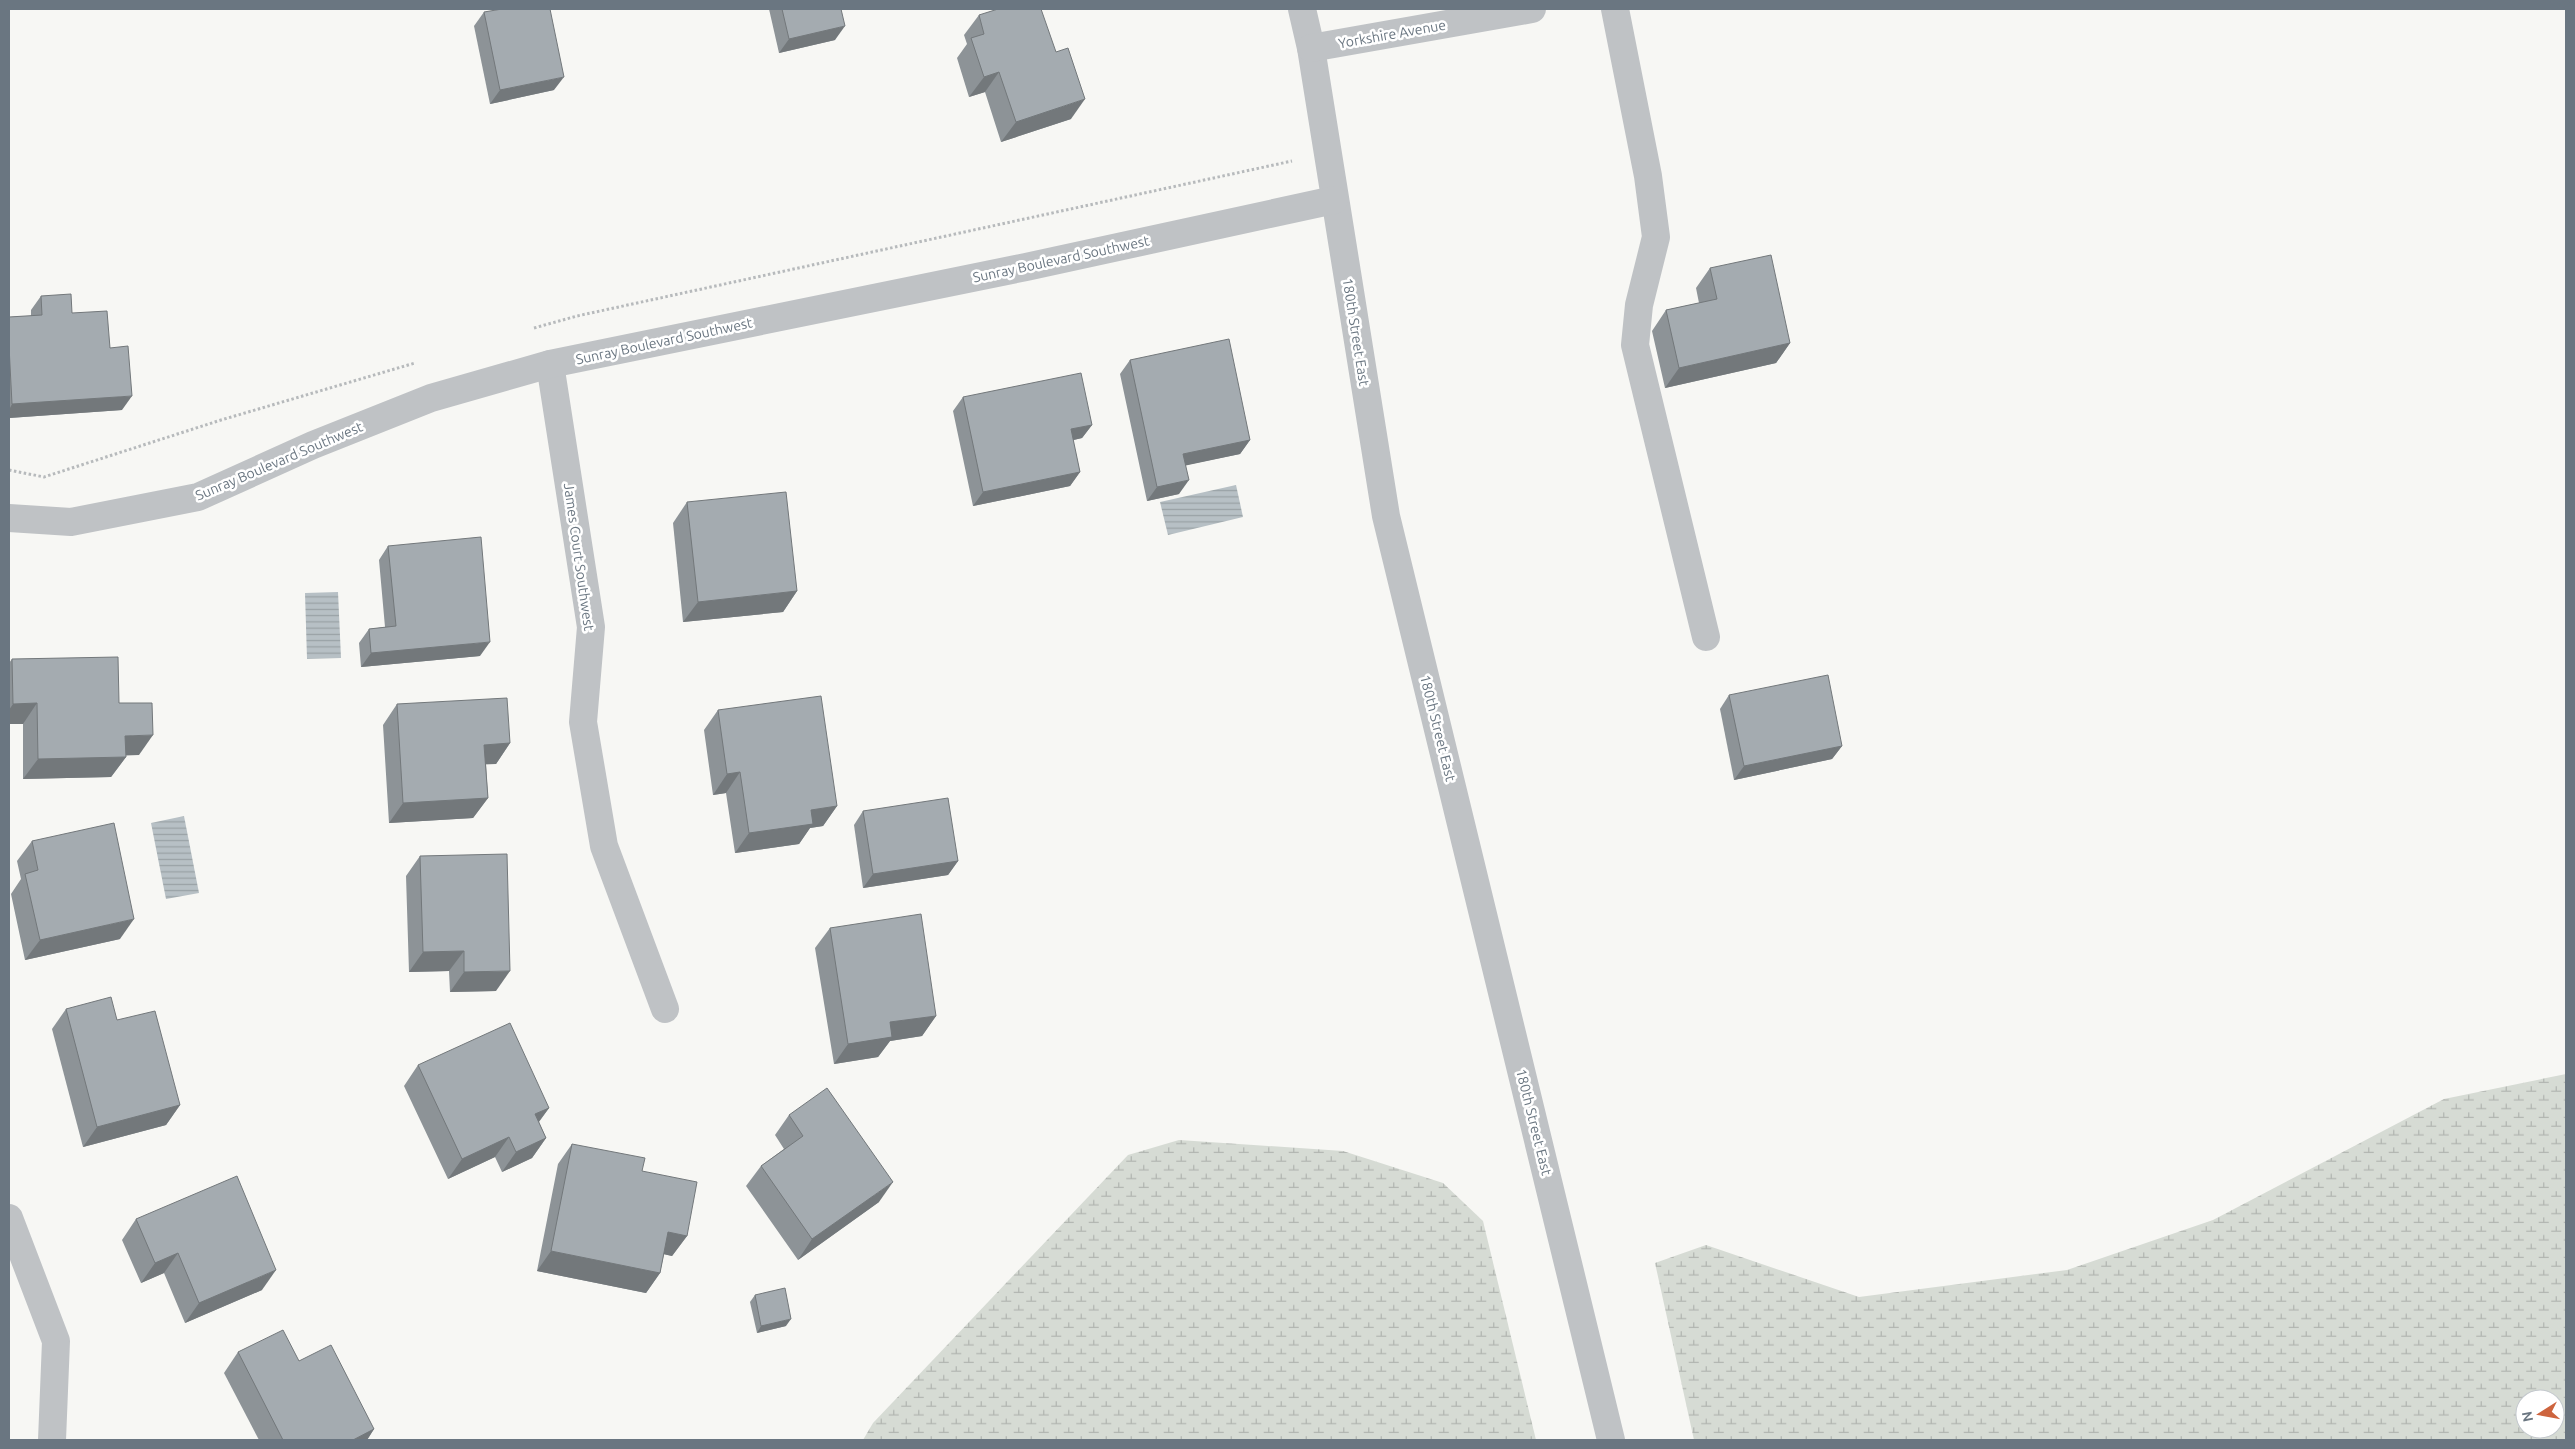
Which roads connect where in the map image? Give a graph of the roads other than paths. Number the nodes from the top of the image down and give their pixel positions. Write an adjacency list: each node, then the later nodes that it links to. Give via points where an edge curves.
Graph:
1 (1302, 9): 4 (street, 180th Street East)
2 (1532, 9): 4 (street, Yorkshire Avenue)
3 (1615, 9): 8 (street, via 1648,176 1656,237 1639,305 1635,345)
4 (1311, 48): 5 (street, 180th Street East)
5 (1334, 200): 6 (street, Sunray Boulevard Southwest, via 1026,267); 12 (street, 180th Street East, via 1386,516)
6 (550, 364): 7 (street, Sunray Boulevard Southwest, via 431,398 313,445 198,497 71,522); 9 (street, James Court Southwest, via 591,627 583,722 604,846)
7 (9, 518)
8 (1706, 637)
9 (665, 1008)
10 (9, 1218): 11 (street, via 56,1341)
11 (52, 1440)
12 (1611, 1440)

